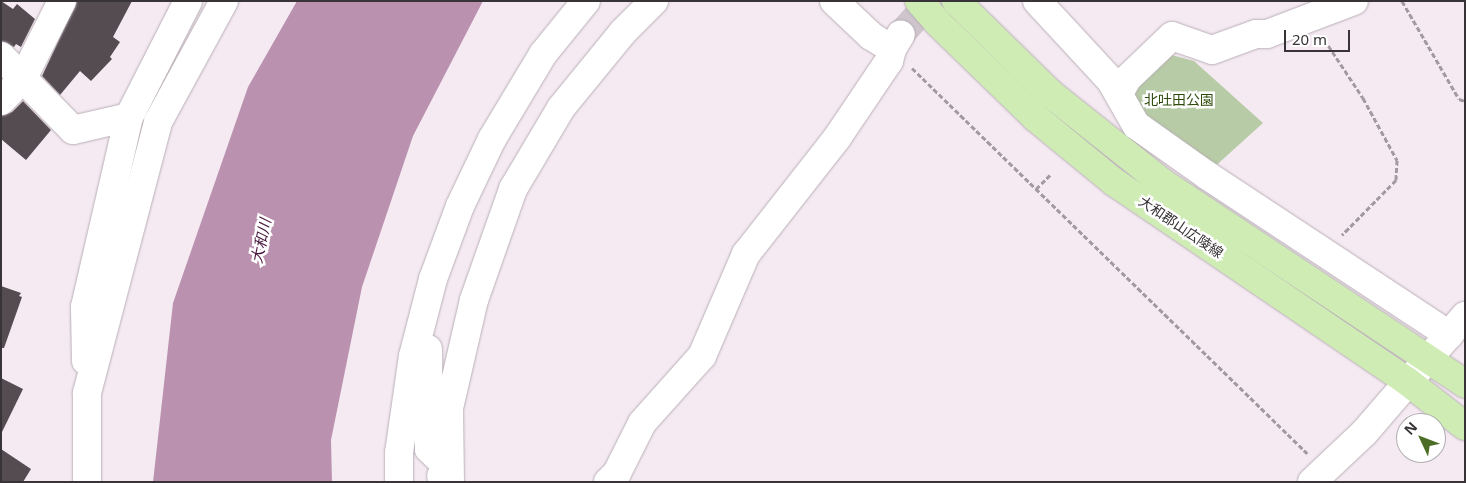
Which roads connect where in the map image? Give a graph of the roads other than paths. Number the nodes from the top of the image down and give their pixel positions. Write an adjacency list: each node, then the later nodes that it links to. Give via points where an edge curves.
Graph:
1 (62, 1): 12 (street)
2 (188, 1): 15 (street)
3 (224, 1): 21 (street, via 158,122)
4 (586, 1): 17 (street, via 543,54 492,139 460,206)
5 (654, 1): 24 (street, via 623,32 561,108 513,189 474,300 449,408)
6 (834, 1): 27 (street, via 871,36 896,41 889,61 837,138 746,254 702,356 642,423)
7 (919, 1): 19 (main road, 大和郡山広陵線, via 1036,118 1114,182)
8 (956, 1): 18 (main road, 大和郡山広陵線, via 1051,94 1164,183)
9 (1036, 1): 13 (street, via 1111,81)
10 (1334, 7): 13 (street, via 1267,34 1256,34 1212,50 1172,36 1127,79)
11 (1, 56): 12 (street)
12 (23, 78): 14 (street); 15 (street, via 73,130)
13 (1119, 94): 16 (street, via 1136,125 1208,176 1324,253)
14 (1, 101)
15 (129, 117): 21 (street, via 85,307)
16 (1457, 325): 18 (street)
17 (418, 335): 24 (street, via 428,345 429,449); 26 (street, via 401,443)
18 (1428, 359): 19 (street); 20 (main road, 大和郡山広陵線)
19 (1408, 382): 22 (main road, 大和郡山広陵線); 23 (street, via 1364,433)
20 (1465, 384)
21 (87, 393): 25 (street)
22 (1465, 426)
23 (1317, 476)
24 (444, 477)
25 (88, 482)
26 (399, 482)
27 (608, 482)

